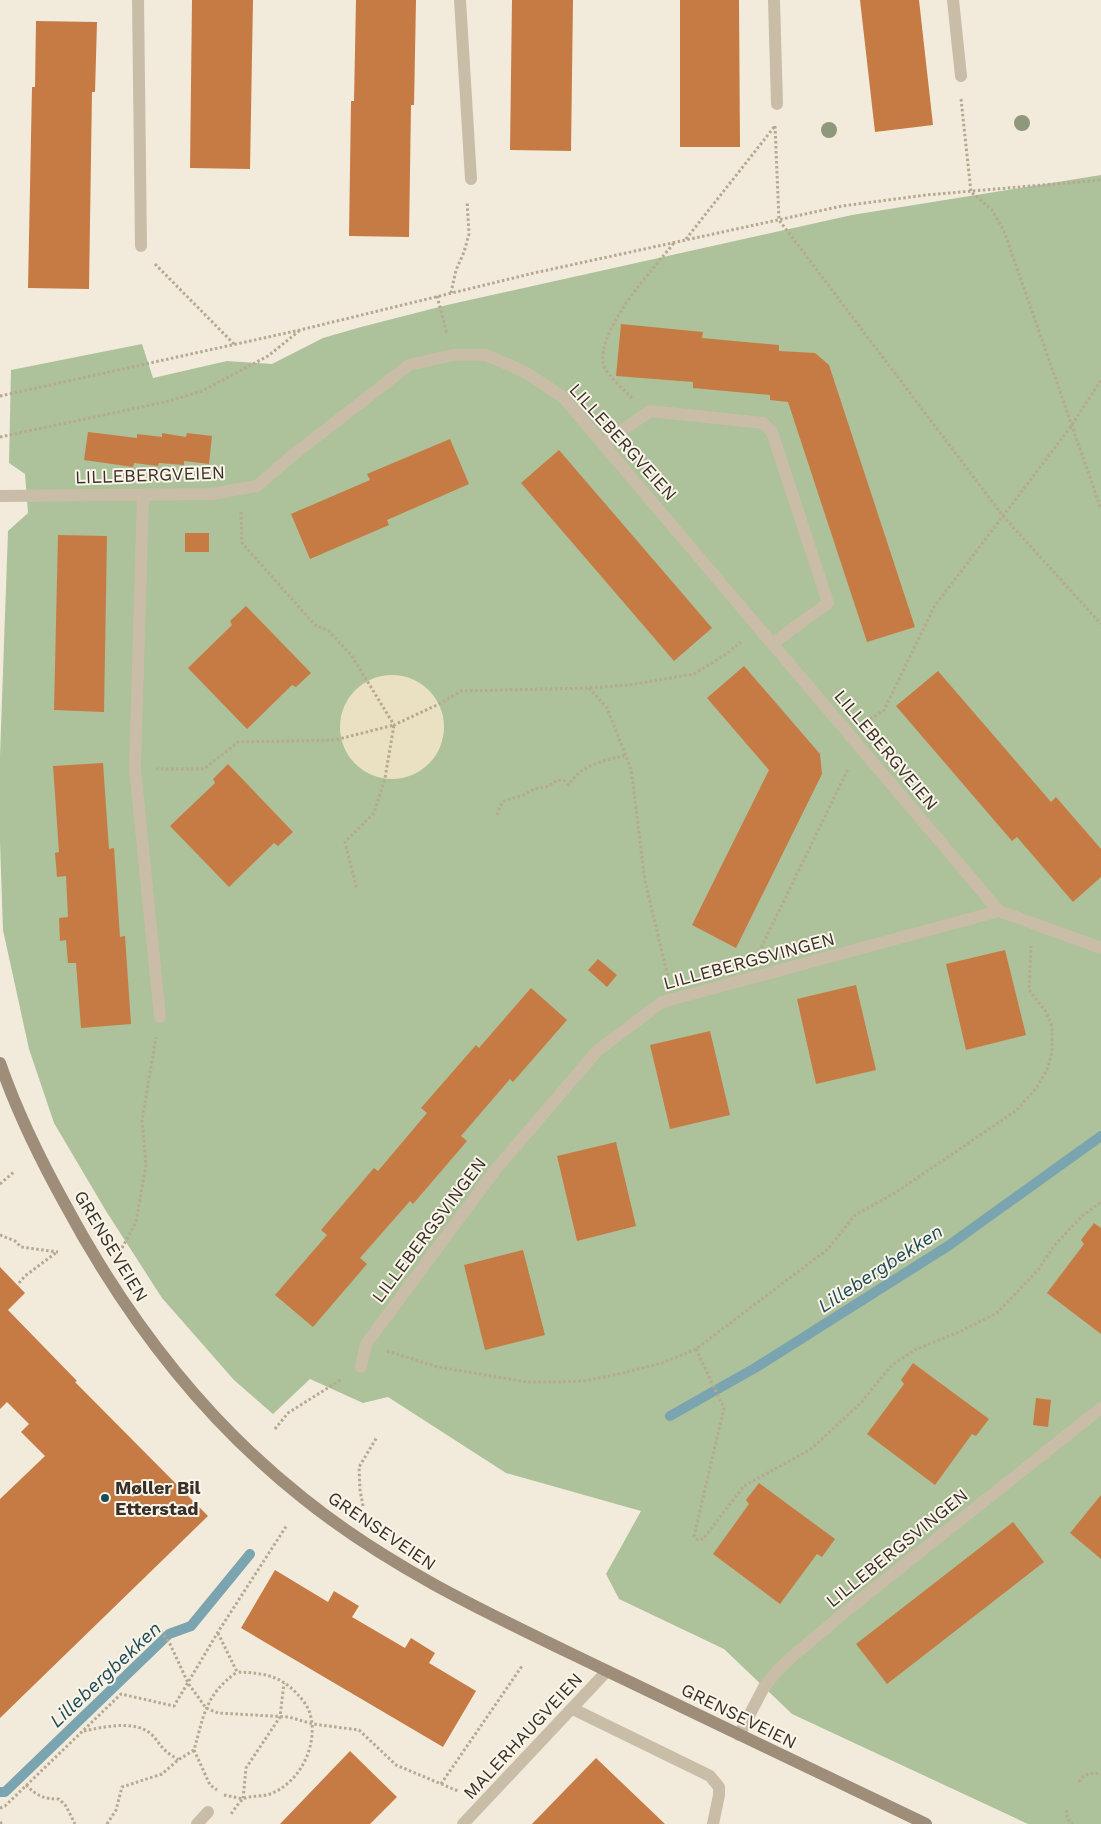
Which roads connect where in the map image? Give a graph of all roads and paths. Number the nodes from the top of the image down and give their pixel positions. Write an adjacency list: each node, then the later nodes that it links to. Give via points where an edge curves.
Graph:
1 (138, 0): 14 (street)
2 (460, 0): 8 (street)
3 (774, 0): 6 (street)
4 (953, 0): 5 (street)
5 (961, 76): 10 (path, via 959,86)
6 (777, 104): 7 (path)
7 (775, 126): 11 (path); 12 (path)
8 (471, 179): 15 (path, via 467,204 469,234)
9 (1101, 180): 10 (path)
10 (972, 192): 11 (path, via 882,200); 23 (path, via 992,210 1004,231)
11 (779, 220): 12 (path); 30 (path)
12 (686, 240): 13 (path)
13 (675, 242): 15 (path); 22 (path, via 612,325 603,355 604,368)
14 (141, 246): 18 (path, via 145,254)
15 (451, 293): 16 (path)
16 (437, 296): 17 (path); 19 (path)
17 (300, 330): 18 (path); 24 (path, via 268,356 202,391 165,402)
18 (235, 345): 21 (path)
19 (453, 355): 25 (street, LILLEBERGVEIEN, via 486,355 525,372 563,397); 26 (street, LILLEBERGVEIEN, via 409,365 293,454 257,486)
20 (1101, 380): 23 (path)
21 (0, 396)
22 (646, 414): 25 (street); 33 (street, via 650,411 763,423 772,432 828,603)
23 (1072, 425): 29 (path); 30 (path)
24 (0, 437)
25 (603, 444): 32 (street, LILLEBERGVEIEN)
26 (241, 489): 27 (street, LILLEBERGVEIEN, via 212,494); 35 (path, via 242,543 315,625 329,631 352,656)
27 (144, 495): 28 (street, LILLEBERGVEIEN); 39 (street)
28 (0, 496)
29 (1101, 509)
30 (1003, 516): 31 (path); 36 (path, via 934,607 884,710)
31 (1101, 624)
32 (759, 627): 33 (street, LILLEBERGVEIEN); 34 (path, via 726,654 694,674)
33 (773, 643): 36 (street, LILLEBERGVEIEN)
34 (589, 688): 35 (path, via 461,691); 38 (path, via 607,708)
35 (394, 725): 39 (path, via 335,740 238,742 204,769); 41 (path, via 385,778 374,813 345,842)
36 (848, 732): 37 (street, LILLEBERGVEIEN)
37 (860, 746): 42 (street, LILLEBERGVEIEN); 45 (path)
38 (626, 755): 40 (path, via 588,767 574,777 569,786 565,781 557,780 549,786 504,801); 46 (path, via 631,768 645,881)
39 (135, 769): 47 (street)
40 (497, 815)
41 (357, 890)
42 (999, 911): 43 (street); 45 (street, LILLEBERGSVINGEN)
43 (1032, 923): 44 (street); 56 (path, via 1029,990 1052,1026 1052,1052 1037,1087 1017,1110 896,1193 855,1215 828,1249)
44 (1101, 948)
45 (746, 979): 46 (street, LILLEBERGSVINGEN)
46 (673, 998): 55 (street, LILLEBERGSVINGEN, via 662,1002 597,1051 496,1169)
47 (160, 1017): 53 (path, via 142,1120 146,1165 136,1222)
48 (0, 1063): 66 (main road, GRENSEVEIEN, via 48,1174 116,1292 163,1356 252,1454 303,1498 399,1566)
49 (15, 1171): 50 (path)
50 (0, 1184)
51 (1101, 1202): 56 (path, via 1076,1222 1053,1247 1039,1269 997,1313 914,1350 890,1367 860,1404 812,1449 744,1486 703,1539 698,1540 694,1536 724,1408)
52 (0, 1236): 54 (path, via 15,1241 21,1247 58,1252)
53 (122, 1248)
54 (19, 1283)
55 (366, 1344): 56 (path, via 438,1367 527,1382 585,1381 662,1363); 57 (street, LILLEBERGSVINGEN)
56 (696, 1349)
57 (361, 1367): 59 (path, via 288,1413)
58 (1101, 1408): 75 (street, LILLEBERGSVINGEN, via 794,1655 764,1687)
59 (275, 1429)
60 (377, 1437): 61 (path, via 359,1468)
61 (362, 1506)
62 (287, 1525): 64 (path)
63 (161, 1631): 68 (path)
64 (218, 1632): 67 (path); 68 (path)
65 (522, 1666): 80 (path)
66 (607, 1671): 71 (street, MALERHAUGVEIEN); 75 (main road, GRENSEVEIEN)
67 (237, 1672): 69 (path, via 255,1672); 70 (path, via 225,1681)
68 (188, 1683): 70 (path); 74 (path, via 174,1706 122,1694)
69 (284, 1683): 72 (path); 73 (path, via 294,1689 307,1706)
70 (206, 1708): 72 (path, via 218,1713); 76 (path)
71 (573, 1709): 91 (street, MALERHAUGVEIEN); 92 (street, via 710,1776 720,1787)
72 (280, 1717): 73 (path); 83 (path, via 246,1768)
73 (313, 1724): 80 (path, via 360,1730 396,1765); 83 (path, via 311,1746 302,1768 289,1782 270,1794)
74 (84, 1731): 77 (path, via 129,1726 142,1729); 81 (path)
75 (739, 1735): 93 (main road, GRENSEVEIEN)
76 (194, 1750): 77 (path); 83 (path, via 210,1785 225,1795)
77 (178, 1760): 89 (path, via 162,1774 122,1787 116,1810)
78 (1101, 1774): 79 (path, via 1084,1775)
79 (1078, 1782)
80 (441, 1784): 82 (path)
81 (26, 1786): 84 (path); 88 (path, via 39,1797 59,1799)
82 (458, 1791)
83 (243, 1799): 87 (path)
84 (0, 1808)
85 (1067, 1810): 94 (path)
86 (208, 1812): 90 (street)
87 (227, 1820)
88 (75, 1824)
89 (107, 1824)
90 (197, 1824)
91 (463, 1824)
92 (713, 1824)
93 (926, 1824)
94 (1073, 1824)

